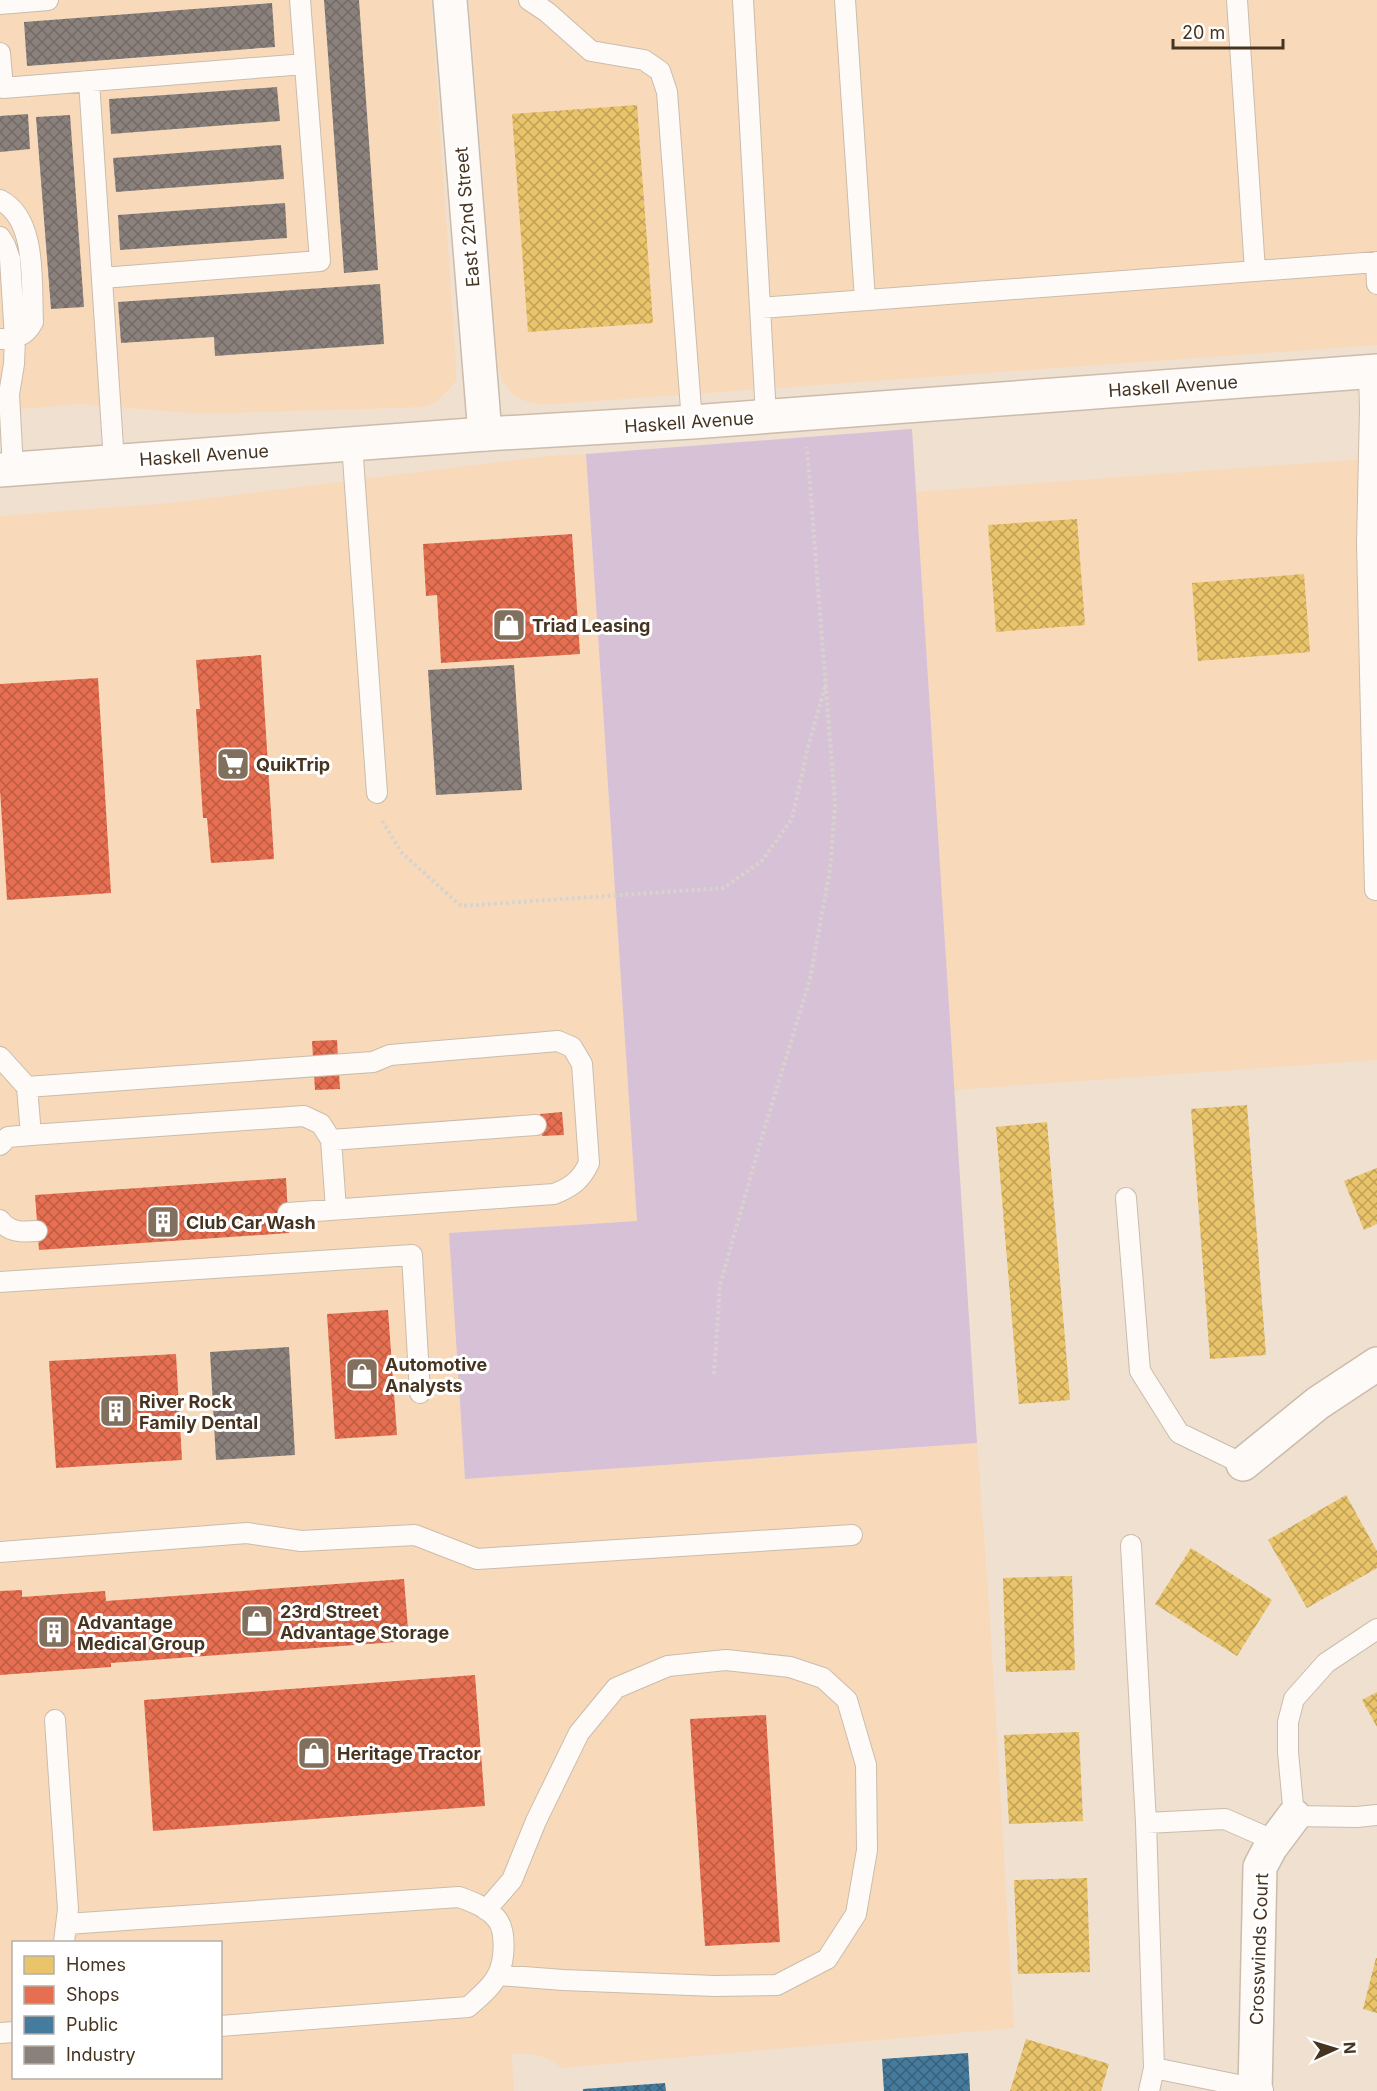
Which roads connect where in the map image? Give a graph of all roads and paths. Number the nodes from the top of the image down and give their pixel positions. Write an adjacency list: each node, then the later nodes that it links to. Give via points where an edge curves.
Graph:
1 (48, 0): 8 (lane)
2 (300, 0): 10 (lane)
3 (450, 0): 26 (main road, East 22nd Street)
4 (529, 0): 25 (lane, via 591,51 644,60 660,71 667,92)
5 (743, 0): 19 (lane)
6 (846, 0): 18 (lane)
7 (1237, 0): 15 (lane)
8 (0, 4)
9 (0, 53): 11 (lane, via 3,88)
10 (305, 64): 11 (lane); 16 (lane, via 320,261)
11 (89, 81): 16 (lane)
12 (0, 200): 21 (lane, via 15,211 24,227 33,322 27,333)
13 (0, 237): 20 (lane, via 10,259)
14 (1376, 262): 15 (lane); 17 (lane)
15 (1255, 271): 18 (lane)
16 (102, 278): 28 (lane)
17 (1377, 284)
18 (865, 300): 19 (lane)
19 (760, 308): 24 (lane)
20 (7, 315): 21 (lane)
21 (8, 339): 29 (lane, via 14,364 9,394)
22 (1373, 371): 23 (main road, Haskell Avenue); 32 (lane, via 1367,543)
23 (804, 413): 24 (main road, Haskell Avenue); 30 (path)
24 (766, 416): 25 (main road, Haskell Avenue)
25 (692, 422): 26 (main road, Haskell Avenue)
26 (485, 434): 27 (main road, Haskell Avenue)
27 (352, 444): 28 (main road, Haskell Avenue); 31 (lane)
28 (114, 462): 29 (main road, Haskell Avenue)
29 (7, 470)
30 (826, 679): 31 (path, via 792,819 761,862 723,888 461,906 402,853 382,822); 46 (path, via 835,804 830,870 810,979 720,1285)
31 (377, 793)
32 (1375, 890)
33 (0, 1057): 34 (lane)
34 (27, 1087): 36 (lane); 40 (lane, via 373,1062 390,1055 558,1041 572,1047 582,1064 590,1164 570,1188 554,1194)
35 (536, 1125): 37 (lane)
36 (30, 1135): 37 (lane, via 304,1116 321,1124); 38 (lane, via 8,1137)
37 (331, 1140): 40 (lane)
38 (0, 1145)
39 (1126, 1198): 48 (lane, via 1140,1371 1179,1433)
40 (336, 1209): 41 (lane)
41 (288, 1213)
42 (0, 1220): 43 (lane, via 5,1227 21,1232)
43 (37, 1231)
44 (0, 1282): 47 (lane, via 412,1255)
45 (1377, 1364): 48 (main road, via 1318,1402)
46 (714, 1374)
47 (420, 1393)
48 (1243, 1464)
49 (852, 1535): 51 (lane, via 477,1559 415,1535 301,1541 247,1533)
50 (1131, 1545): 55 (lane)
51 (0, 1552)
52 (1377, 1629): 56 (lane, via 1326,1663 1294,1699 1288,1722)
53 (55, 1720): 58 (lane, via 68,1909)
54 (1377, 1815): 56 (lane)
55 (1146, 1823): 56 (lane, via 1225,1819); 61 (lane)
56 (1285, 1829): 62 (main road, Crosswinds Court, via 1260,1867)
57 (486, 1910): 58 (lane, via 459,1897); 59 (lane, via 497,1919 505,1946); 59 (lane, via 512,1880 579,1733 616,1688 668,1666 726,1660 790,1667 823,1678 847,1700 867,1764 867,1850 856,1914 826,1959 777,1985 715,1986)
58 (66, 1933)
59 (498, 1975): 60 (lane, via 468,2007)
60 (222, 2026)
61 (1154, 2068): 62 (lane); 63 (lane)
62 (1260, 2090)
63 (1149, 2091)

